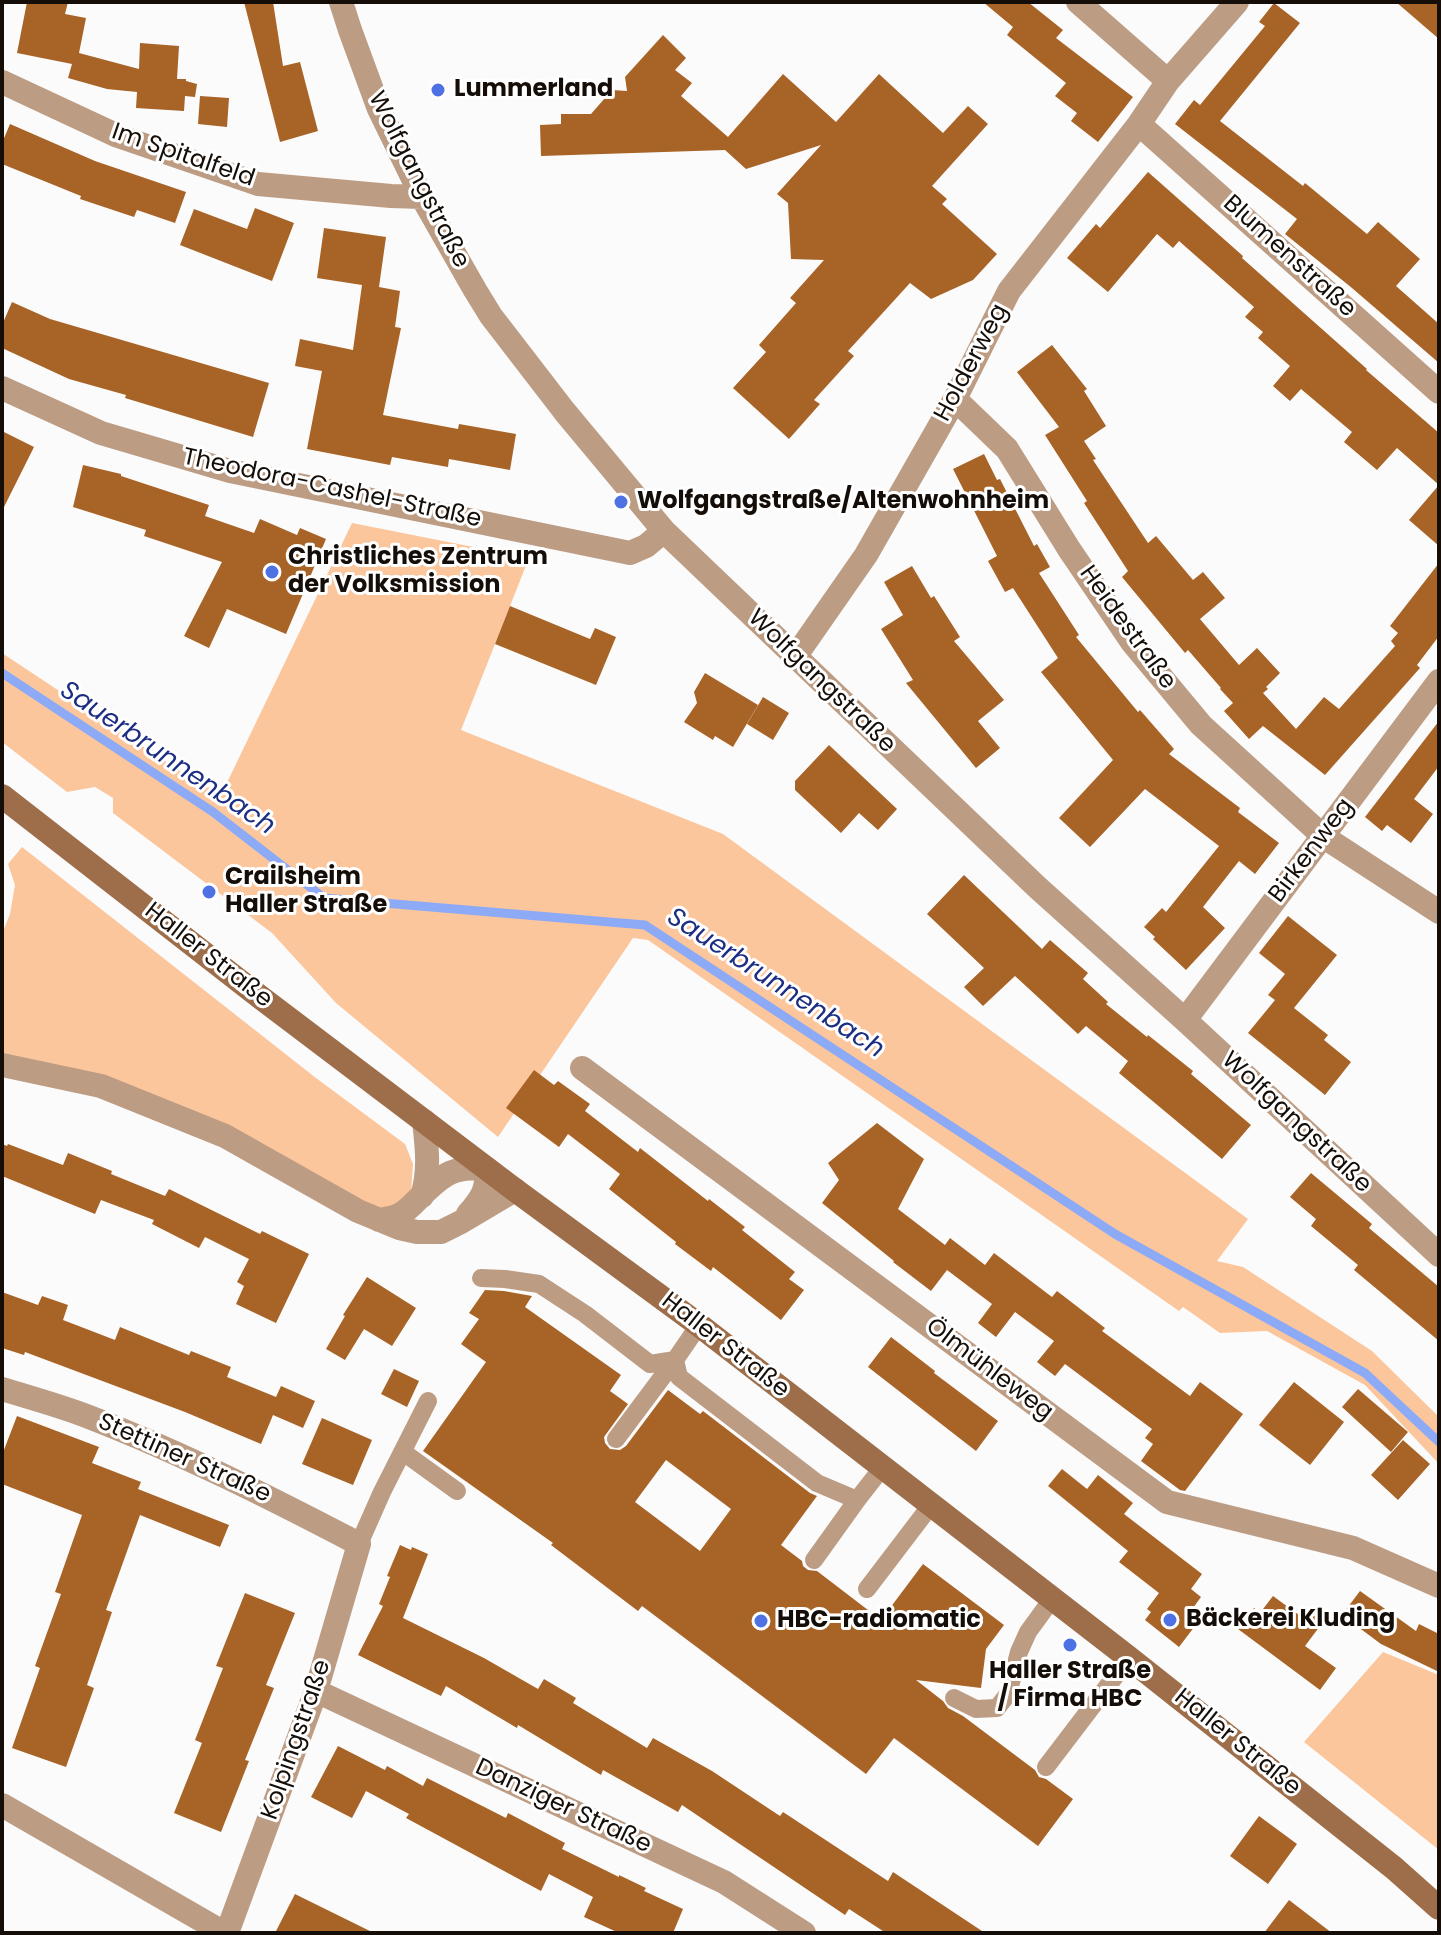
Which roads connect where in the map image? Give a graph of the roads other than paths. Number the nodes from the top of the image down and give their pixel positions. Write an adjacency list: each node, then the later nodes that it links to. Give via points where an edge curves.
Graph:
1 (341, 2): 7 (street, Wolfgangstraße, via 379,109)
2 (1078, 2): 4 (street)
3 (1237, 2): 4 (street, Holderweg)
4 (1168, 81): 6 (street, Holderweg)
5 (2, 82): 7 (street, Im Spitalfeld, via 118,136 258,184)
6 (1139, 124): 9 (street, Blumenstraße); 10 (street, Holderweg, via 1009,291)
7 (422, 197): 11 (street, Wolfgangstraße, via 491,316)
8 (2, 388): 11 (street, Theodora-Cashel-Straße, via 101,433 230,471 630,553)
9 (1439, 392)
10 (955, 399): 12 (street, Holderweg, via 866,555); 15 (street, Heidestraße, via 1007,449 1132,642 1201,725)
11 (664, 531): 12 (street, Wolfgangstraße)
12 (795, 657): 17 (street, Wolfgangstraße)
13 (1439, 681): 15 (street, Birkenweg)
14 (2, 796): 20 (main road, Haller Straße)
15 (1324, 837): 16 (street, Heidestraße); 17 (street, Birkenweg)
16 (1439, 912)
17 (1185, 1020): 26 (street, Wolfgangstraße)
18 (2, 1065): 24 (street, via 101,1086 225,1136)
19 (582, 1068): 40 (street, Ölmühleweg, via 1167,1502 1353,1548)
20 (424, 1121): 21 (main road, Haller Straße); 23 (street, via 427,1180)
21 (487, 1169): 22 (main road, Haller Straße); 23 (street, via 457,1169); 25 (street, via 487,1186)
22 (515, 1190): 25 (street); 28 (main road, Haller Straße)
23 (422, 1196): 24 (street, via 398,1216)
24 (379, 1220): 25 (street, via 417,1232 441,1232)
25 (461, 1222)
26 (1439, 1255)
27 (481, 1278): 29 (lane, via 539,1284 650,1364)
28 (699, 1325): 29 (lane); 34 (main road, Haller Straße)
29 (675, 1360): 32 (lane); 36 (lane, via 679,1377 817,1483)
30 (2, 1389): 38 (street, Stettiner Straße, via 130,1434 238,1481)
31 (428, 1401): 33 (lane)
32 (616, 1439)
33 (403, 1452): 35 (lane); 38 (lane)
34 (882, 1468): 36 (lane); 37 (main road, Haller Straße)
35 (457, 1491)
36 (857, 1500): 39 (lane)
37 (931, 1505): 41 (lane); 42 (main road, Haller Straße)
38 (359, 1544): 44 (street, Kolpingstraße)
39 (814, 1560)
40 (1439, 1586)
41 (867, 1589)
42 (1052, 1599): 43 (main road, Haller Straße); 45 (lane, via 1028,1632 1008,1694 997,1708 976,1709)
43 (1129, 1658): 46 (lane); 48 (main road, Haller Straße)
44 (316, 1691): 49 (street, Kolpingstraße); 50 (street, Danziger Straße, via 724,1882)
45 (954, 1698)
46 (1046, 1767)
47 (2, 1805): 49 (street)
48 (1439, 1908)
49 (226, 1933)
50 (804, 1933)

